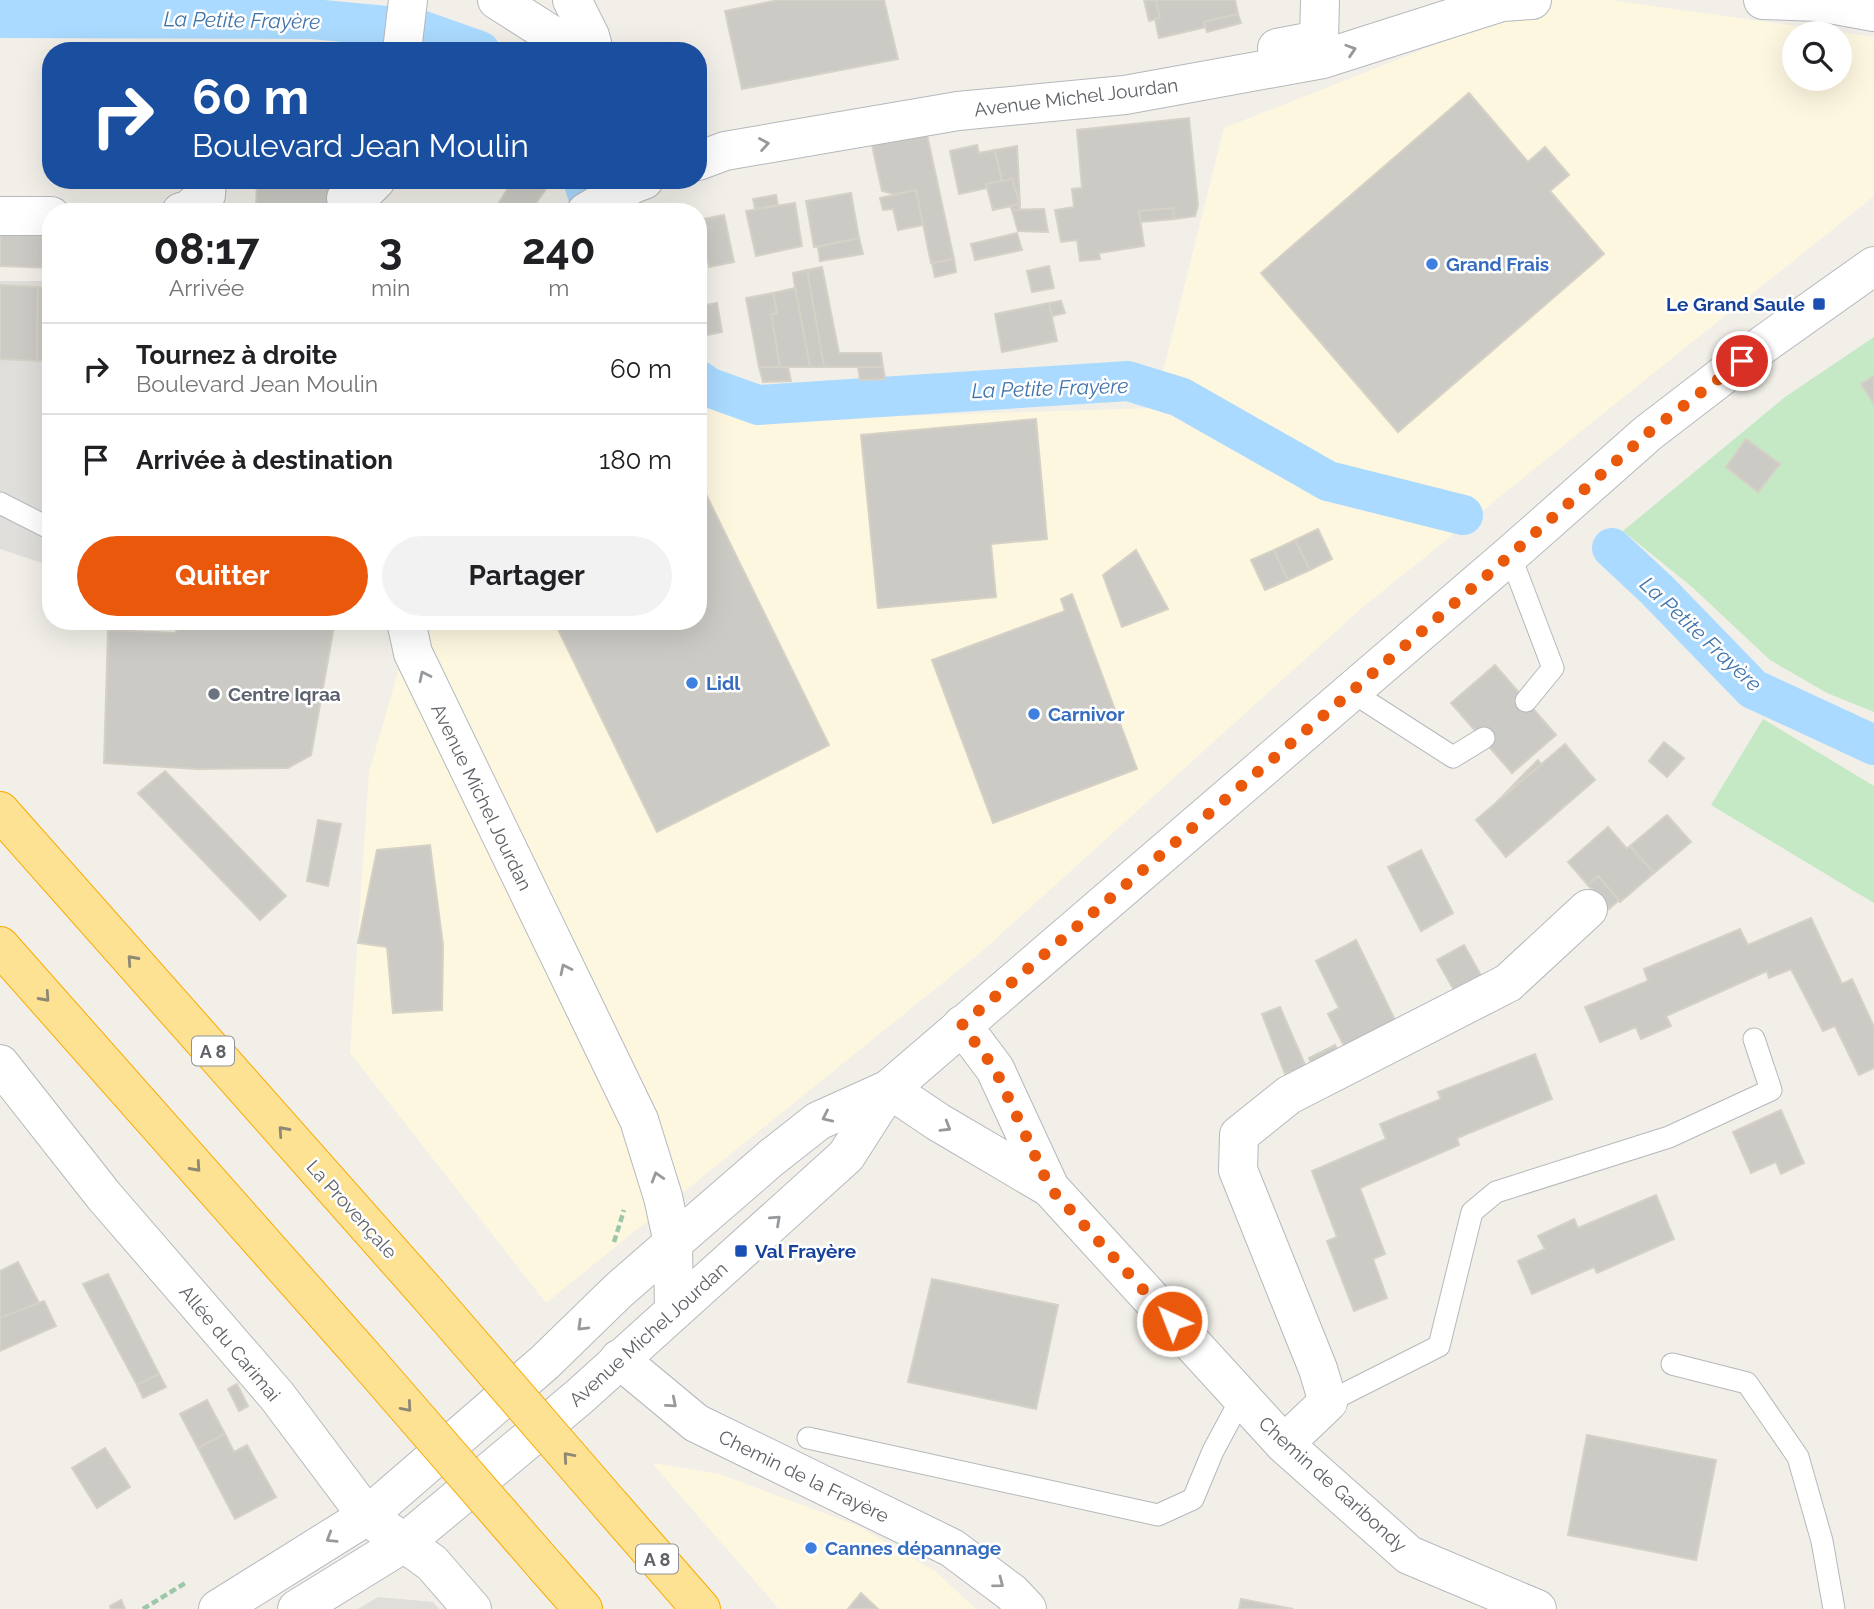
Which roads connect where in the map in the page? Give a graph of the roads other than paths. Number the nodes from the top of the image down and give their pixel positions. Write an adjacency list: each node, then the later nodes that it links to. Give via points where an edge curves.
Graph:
1 (497, 0): 9 (street)
2 (572, 0): 10 (street)
3 (1320, 0): 11 (street, via 1318,40 1157,68)
4 (1532, 0): 11 (street, Avenue Michel Jourdan, one-way to 4, via 1323,59 1502,2)
5 (1763, 0): 7 (street, via 1819,2)
6 (407, 3): 8 (street)
7 (1874, 12)
8 (403, 42)
9 (563, 42)
10 (592, 42)
11 (1125, 95): 12 (street, Avenue Michel Jourdan, one-way to 11, via 958,111)
12 (707, 147)
13 (206, 189): 15 (street)
14 (626, 189): 16 (street)
15 (196, 203)
16 (602, 203)
17 (0, 216): 18 (street)
18 (42, 216)
19 (1874, 266): 22 (street, via 1648,433)
20 (0, 503): 21 (lane)
21 (42, 524)
22 (1510, 555): 24 (street); 25 (lane, via 1553,668)
23 (408, 630): 35 (street, Avenue Michel Jourdan, one-way to 23, via 639,1120 413,653)
24 (1352, 692): 26 (lane, via 1453,757); 30 (street)
25 (1526, 701)
26 (1483, 738)
27 (0, 811): 49 (highway, La Provençale / A 8, one-way to 27, bridge)
28 (1588, 909): 40 (street, via 1508,983 1289,1095 1239,1135 1238,1170)
29 (0, 946): 48 (highway, one-way to 48, bridge)
30 (962, 1025): 33 (street); 34 (street, Chemin de Garibondy, via 995,1069)
31 (1754, 1039): 40 (lane, via 1771,1090 1669,1137 1496,1192 1472,1212 1438,1346)
32 (0, 1063): 43 (street, Allée du Carimai, via 104,1196 277,1396)
33 (889, 1088): 34 (street, Chemin de Garibondy, one-way to 34); 35 (street, one-way to 35, via 818,1121); 36 (street, Avenue Michel Jourdan, one-way to 33, via 846,1156)
34 (1050, 1188): 39 (street, Chemin de Garibondy)
35 (673, 1243): 36 (street, Avenue Michel Jourdan); 43 (street, one-way to 43)
36 (674, 1311): 37 (street, Avenue Michel Jourdan)
37 (620, 1359): 44 (street, Avenue Michel Jourdan); 50 (street, Chemin de la Frayère, one-way to 50, via 696,1423 952,1548)
38 (1672, 1364): 52 (lane, via 1747,1382 1798,1457)
39 (1242, 1397): 41 (lane, via 1193,1499 1158,1516); 42 (street, Chemin de Garibondy)
40 (1328, 1402): 42 (street)
41 (808, 1438)
42 (1284, 1444): 51 (street, Chemin de Garibondy, via 1409,1555)
43 (368, 1516): 44 (street, Allée du Carimai); 45 (street, one-way to 45)
44 (404, 1543): 46 (street, Avenue Michel Jourdan); 47 (street, Allée du Carimai, via 432,1563)
45 (218, 1609)
46 (297, 1609)
47 (472, 1609)
48 (583, 1609)
49 (701, 1609)
50 (1027, 1609)
51 (1537, 1609)
52 (1835, 1609)

